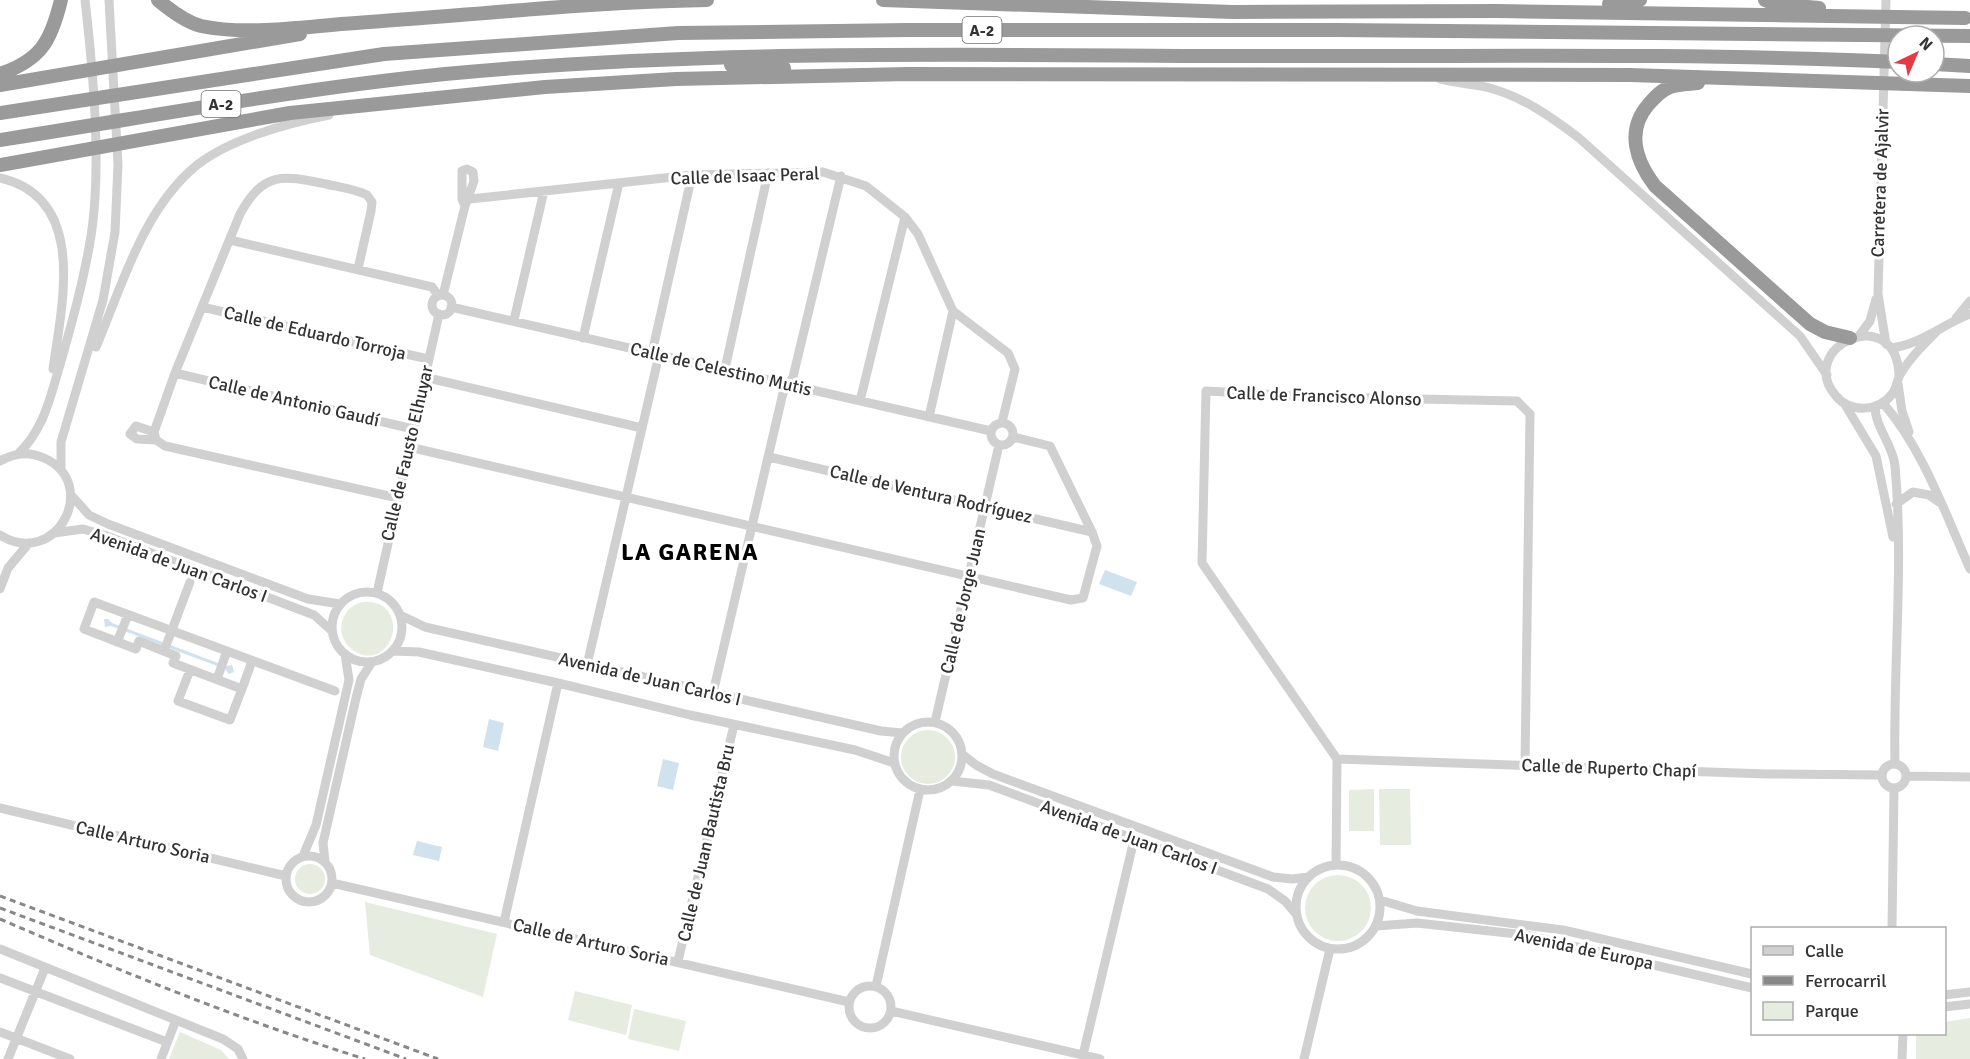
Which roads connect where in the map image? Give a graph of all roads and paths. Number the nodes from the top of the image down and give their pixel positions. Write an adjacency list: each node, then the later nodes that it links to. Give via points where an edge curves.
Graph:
1 (61, 0): 19 (highway, via 54,28 40,53 19,68)
2 (85, 0): 61 (street, via 91,57 92,234 81,295)
3 (109, 0): 59 (street, via 118,165 110,267)
4 (158, 0): 13 (highway, via 198,25 219,29)
5 (707, 0): 13 (highway)
6 (883, 0): 10 (highway)
7 (1640, 0): 11 (highway, via 1629,4)
8 (1765, 0): 12 (highway, via 1828,9)
9 (1886, 0): 38 (street, Carretera de Ajalvir)
10 (957, 1): 11 (highway, via 1233,12)
11 (1498, 11): 12 (highway)
12 (1967, 19)
13 (385, 21): 23 (highway)
14 (1970, 36): 26 (highway, A-2, via 1359,30 678,33 384,54)
15 (1886, 62): 20 (highway, A-2, via 1630,56 800,55 609,61)
16 (1946, 65): 17 (highway)
17 (1970, 66)
18 (908, 74): 20 (highway, via 737,65 507,78); 21 (highway); 25 (highway, via 676,79)
19 (0, 75)
20 (442, 75): 27 (highway, A-2, via 290,93)
21 (1423, 75): 22 (highway); 56 (street, via 1514,96 1544,112 1579,138 1770,308 1811,349)
22 (1747, 78): 24 (highway); 49 (highway, via 1670,87 1656,96 1644,110 1635,131 1642,170 1654,186 1810,324 1825,332)
23 (0, 85)
24 (1970, 86)
25 (390, 102): 28 (highway, via 291,113); 59 (street, via 293,122 228,148 198,165 168,196 147,229)
26 (0, 113)
27 (0, 140)
28 (0, 165)
29 (768, 173): 30 (street, Calle de Isaac Peral); 31 (street, Calle de Isaac Peral, via 823,172); 54 (street)
30 (692, 176): 33 (street, Calle de Isaac Peral); 52 (street)
31 (841, 176): 35 (street, Calle de Isaac Peral, via 866,186); 60 (street)
32 (0, 178): 61 (street, via 13,181 42,200 54,219 63,247 64,291)
33 (619, 183): 34 (street, Calle de Isaac Peral); 50 (street)
34 (544, 191): 39 (street, Calle de Isaac Peral, via 467,202); 46 (street)
35 (905, 217): 43 (street, Calle de Isaac Peral, via 918,234); 62 (street)
36 (230, 240): 37 (street); 37 (street, via 251,194 262,184 291,177 326,184 361,192 372,202); 41 (street)
37 (358, 269): 39 (street, via 432,287)
38 (1878, 294): 49 (street, Carretera de Ajalvir, via 1870,321); 51 (street, Carretera de Ajalvir)
39 (441, 295): 42 (street, via 448,297); 44 (street, via 432,303)
40 (1970, 302): 47 (street)
41 (202, 307): 53 (street, Calle de Eduardo Torroja); 55 (street)
42 (452, 307): 44 (street); 46 (street, Calle de Celestino Mutis)
43 (954, 311): 65 (street); 66 (street, Calle de Isaac Peral, via 1008,353 1015,369)
44 (439, 314): 53 (street, Calle de Fausto Elhuyar)
45 (1970, 314): 47 (street)
46 (514, 320): 50 (street, Calle de Celestino Mutis)
47 (1953, 321): 48 (street)
48 (1937, 331): 51 (street, via 1912,345); 58 (street)
49 (1855, 337): 51 (street, via 1869,336); 56 (street, via 1832,352)
50 (583, 338): 52 (street, Calle de Celestino Mutis)
51 (1888, 346): 58 (street, via 1896,357)
52 (656, 354): 54 (street, Calle de Celestino Mutis); 67 (street)
53 (428, 359): 57 (street, Calle de Fausto Elhuyar)
54 (725, 369): 60 (street, Calle de Celestino Mutis)
55 (175, 373): 68 (street, Calle de Antonio Gaudí); 79 (street, via 155,436 165,446)
56 (1827, 375): 63 (street, via 1835,396)
57 (424, 377): 67 (street); 68 (street, Calle de Fausto Elhuyar)
58 (1898, 379): 64 (street, via 1892,394); 75 (street, via 1902,411)
59 (81, 383): 77 (street, via 61,442)
60 (789, 385): 62 (street, Calle de Celestino Mutis); 74 (street, via 783,393)
61 (49, 398): 73 (street, via 36,435)
62 (860, 401): 65 (street, Calle de Celestino Mutis)
63 (1844, 403): 64 (street, via 1864,408); 89 (street, via 1876,456)
64 (1879, 404): 75 (street, via 1895,417); 82 (street, via 1875,416 1895,464)
65 (929, 417): 69 (street, Calle de Celestino Mutis)
66 (1002, 422): 69 (street); 70 (street, via 1009,425)
67 (642, 428): 80 (street)
68 (413, 429): 72 (street, Calle de Fausto Elhuyar)
69 (991, 431): 71 (street, via 991,438)
70 (1013, 437): 71 (street); 85 (street, via 1050,446)
71 (999, 445): 83 (street, Calle de Jorge Juan)
72 (409, 447): 79 (street, Calle de Fausto Elhuyar); 80 (street)
73 (18, 454): 76 (street); 77 (street, via 42,456)
74 (769, 457): 83 (street, Calle de Ventura Rodríguez); 84 (street)
75 (1917, 457): 81 (street)
76 (0, 461)
77 (61, 470): 78 (street)
78 (71, 495): 86 (street, via 67,516); 95 (street, Avenida de Juan Carlos I, via 89,515 108,524 309,599)
79 (398, 498): 94 (street, Calle de Fausto Elhuyar)
80 (626, 498): 84 (street); 107 (street)
81 (1941, 503): 82 (street, via 1929,495 1913,492); 90 (street)
82 (1896, 504): 89 (street)
83 (986, 507): 85 (street, Calle de Ventura Rodríguez); 91 (street, Calle de Jorge Juan)
84 (753, 526): 91 (street); 113 (street)
85 (1092, 532): 91 (street, via 1097,546 1083,598 1071,600)
86 (54, 533): 88 (street, Avenida de Juan Carlos I); 98 (street, Avenida de Juan Carlos I, via 83,529 104,535 314,615)
87 (0, 535): 88 (street)
88 (29, 543): 93 (street, via 8,568)
89 (1897, 557): 120 (street)
90 (1970, 569)
91 (969, 577): 114 (street, Calle de Jorge Juan)
92 (190, 582): 99 (street)
93 (0, 588)
94 (376, 593): 95 (street, via 357,593); 97 (street, via 393,603)
95 (340, 604): 98 (street)
96 (128, 615): 99 (street); 100 (street); 100 (street, via 94,602 84,629)
97 (400, 615): 103 (street, via 402,631); 107 (street, Avenida de Juan Carlos I, via 424,627)
98 (332, 631): 104 (street)
99 (171, 632): 101 (street); 102 (street)
100 (117, 642): 101 (street, via 136,649 139,642)
101 (165, 647): 108 (street, via 176,656 173,663)
102 (227, 651): 105 (street); 109 (street)
103 (393, 651): 106 (street); 110 (street, Avenida de Juan Carlos I, via 419,652)
104 (345, 654): 106 (street); 130 (street, via 349,680 314,832)
105 (252, 661): 111 (street); 112 (street)
106 (372, 662): 131 (street, via 359,684 353,708 323,843)
107 (587, 665): 113 (street, Avenida de Juan Carlos I)
108 (190, 670): 109 (street); 111 (street, via 178,701 230,720)
109 (217, 679): 111 (street)
110 (558, 683): 115 (street, Avenida de Juan Carlos I); 138 (street)
111 (242, 689)
112 (334, 691)
113 (713, 693): 116 (street, Avenida de Juan Carlos I)
114 (935, 722): 116 (street, via 923,722); 117 (street, via 954,733)
115 (734, 725): 119 (street, Avenida de Juan Carlos I, via 855,750); 143 (street, Calle de Juan Bautista Bru)
116 (902, 733): 119 (street, via 893,752)
117 (962, 754): 125 (street); 134 (street, Avenida de Juan Carlos I, via 993,774 1273,877)
118 (1337, 759): 121 (street, Calle de Ruperto Chapí); 121 (street, Calle de Francisco Alonso, via 1202,563 1206,391 1517,401 1530,414); 132 (street)
119 (894, 763): 127 (street, via 903,780)
120 (1895, 764): 122 (street, via 1886,766); 123 (street, via 1902,767)
121 (1525, 765): 122 (street, Calle de Ruperto Chapí)
122 (1881, 775): 126 (street, via 1884,785)
123 (1906, 776): 124 (street); 126 (street, via 1903,785)
124 (1970, 777)
125 (952, 781): 127 (street); 129 (street, Avenida de Juan Carlos I, via 989,785)
126 (1894, 789): 140 (street)
127 (920, 790): 147 (street)
128 (0, 808): 133 (street, Calle Arturo Soria)
129 (1134, 840): 137 (street, Avenida de Juan Carlos I, via 1268,890); 161 (street)
130 (303, 856): 131 (street); 133 (street, via 293,862)
131 (325, 861): 135 (street, via 331,869)
132 (1336, 865): 134 (street, via 1321,868); 136 (street, via 1360,871)
133 (286, 876): 135 (street, via 292,894 309,902 327,895)
134 (1309, 877): 137 (street, via 1298,894)
135 (332, 883): 138 (street, Calle de Arturo Soria)
136 (1380, 900): 139 (street); 145 (street, Avenida de Europa, via 1417,910 1563,930)
137 (1297, 915): 142 (street, via 1308,937)
138 (504, 922): 143 (street, Calle de Arturo Soria)
139 (1376, 926): 142 (street, via 1356,946); 148 (street, Avenida de Europa, via 1417,923 1526,935)
140 (1892, 927)
141 (0, 949): 144 (street)
142 (1330, 949): 167 (street)
143 (678, 961): 152 (street, Calle de Arturo Soria)
144 (45, 968): 149 (street); 156 (street)
145 (1751, 974)
146 (0, 978): 149 (street)
147 (876, 986): 152 (street, via 856,990); 155 (street, via 886,993)
148 (1751, 988)
149 (35, 992): 159 (street); 160 (street)
150 (1970, 992): 151 (street)
151 (1946, 995)
152 (849, 1002): 155 (street, via 850,1015 865,1028 879,1026)
153 (1970, 1004): 154 (street)
154 (1946, 1007)
155 (891, 1011): 161 (street)
156 (177, 1020): 160 (street); 165 (street, via 230,1043)
157 (0, 1032): 159 (street)
158 (1903, 1035): 168 (street)
159 (15, 1039): 162 (street); 163 (street)
160 (167, 1042): 164 (street)
161 (1083, 1055): 166 (street)
162 (8, 1059)
163 (70, 1059)
164 (161, 1059)
165 (243, 1059)
166 (1100, 1059)
167 (1304, 1059)
168 (1902, 1059)

